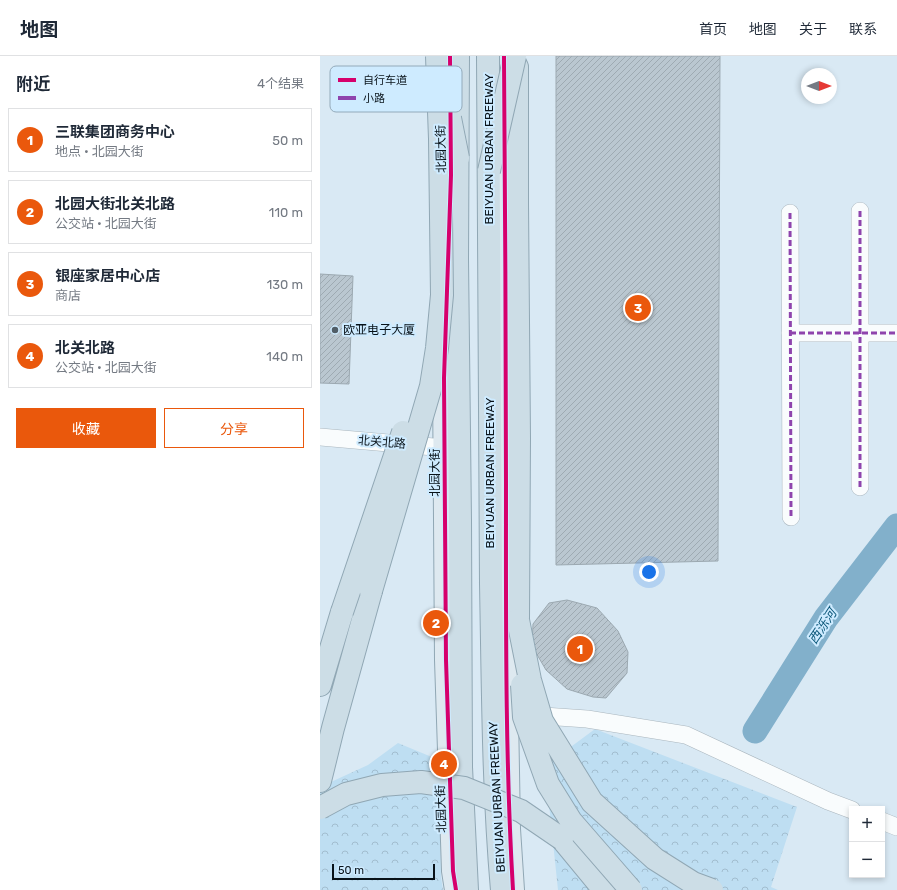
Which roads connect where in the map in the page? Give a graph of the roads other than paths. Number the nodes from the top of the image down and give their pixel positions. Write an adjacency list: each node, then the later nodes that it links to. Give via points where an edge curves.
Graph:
1 (438, 56): 6 (highway, bridge); 7 (highway, bridge)
2 (450, 56): 8 (main road, 北园大街)
3 (488, 56): 14 (highway, BEIYUAN URBAN FREEWAY, bridge)
4 (504, 56): 27 (main road)
5 (516, 56): 14 (highway, bridge); 25 (highway)
6 (438, 66)
7 (440, 66)
8 (450, 66)
9 (439, 112): 17 (highway, bridge)
10 (449, 112): 13 (highway, bridge)
11 (450, 112): 22 (main road, 北园大街, via 451,175 444,378)
12 (458, 112): 13 (highway, bridge)
13 (458, 158): 34 (highway, via 461,767)
14 (489, 171): 35 (highway, BEIYUAN URBAN FREEWAY, via 493,707 497,834)
15 (860, 211): 19 (street)
16 (790, 213): 18 (street)
17 (442, 295): 26 (highway, bridge, via 421,378); 28 (highway, bridge, via 438,348 431,386 371,591)
18 (790, 333): 19 (street); 24 (street)
19 (859, 333): 20 (street); 23 (street)
20 (897, 333)
21 (320, 437): 22 (street, 北关北路)
22 (445, 448): 33 (main road, 北园大街, via 446,660 453,871)
23 (860, 487)
24 (791, 517)
25 (518, 620): 38 (highway, bridge, via 524,717 548,784 571,821); 39 (highway, bridge, via 530,680 542,722 592,802 655,859 693,883)
26 (320, 685)
27 (507, 713): 30 (street, via 587,719 686,735); 36 (main road)
28 (320, 781)
29 (320, 808): 37 (highway, bridge, via 346,794 382,786 421,782 464,788 521,811 562,839)
30 (849, 809)
31 (885, 822): 32 (street)
32 (897, 827)
33 (456, 890)
34 (467, 890)
35 (502, 890)
36 (512, 890)
37 (604, 890)
38 (631, 890)
39 (712, 890)

